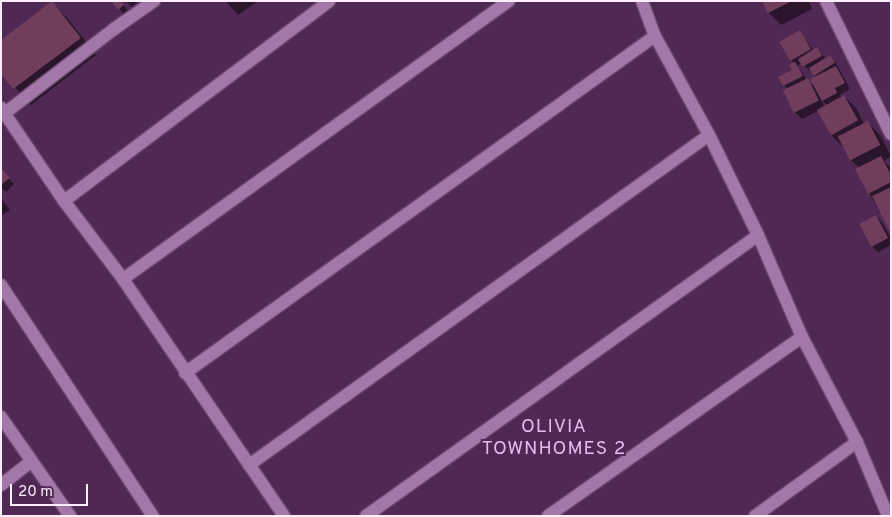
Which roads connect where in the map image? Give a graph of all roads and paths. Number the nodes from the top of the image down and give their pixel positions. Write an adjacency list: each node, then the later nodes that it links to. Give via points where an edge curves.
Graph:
1 (154, 1): 7 (street)
2 (329, 1): 10 (street)
3 (510, 1): 12 (street)
4 (642, 1): 6 (street)
5 (826, 1): 9 (street)
6 (655, 36): 8 (street); 15 (street)
7 (3, 110): 10 (street)
8 (709, 134): 11 (street); 19 (street)
9 (891, 134)
10 (64, 201): 12 (street)
11 (758, 235): 14 (street); 24 (street)
12 (123, 279): 15 (street)
13 (1, 285): 22 (street)
14 (802, 337): 17 (street); 25 (street)
15 (185, 373): 19 (street)
16 (1, 417): 18 (street)
17 (857, 442): 26 (street); 27 (street)
18 (32, 461): 20 (street); 21 (street)
19 (249, 465): 23 (street)
20 (1, 485)
21 (70, 516)
22 (153, 516)
23 (284, 516)
24 (366, 516)
25 (548, 516)
26 (755, 516)
27 (888, 516)

